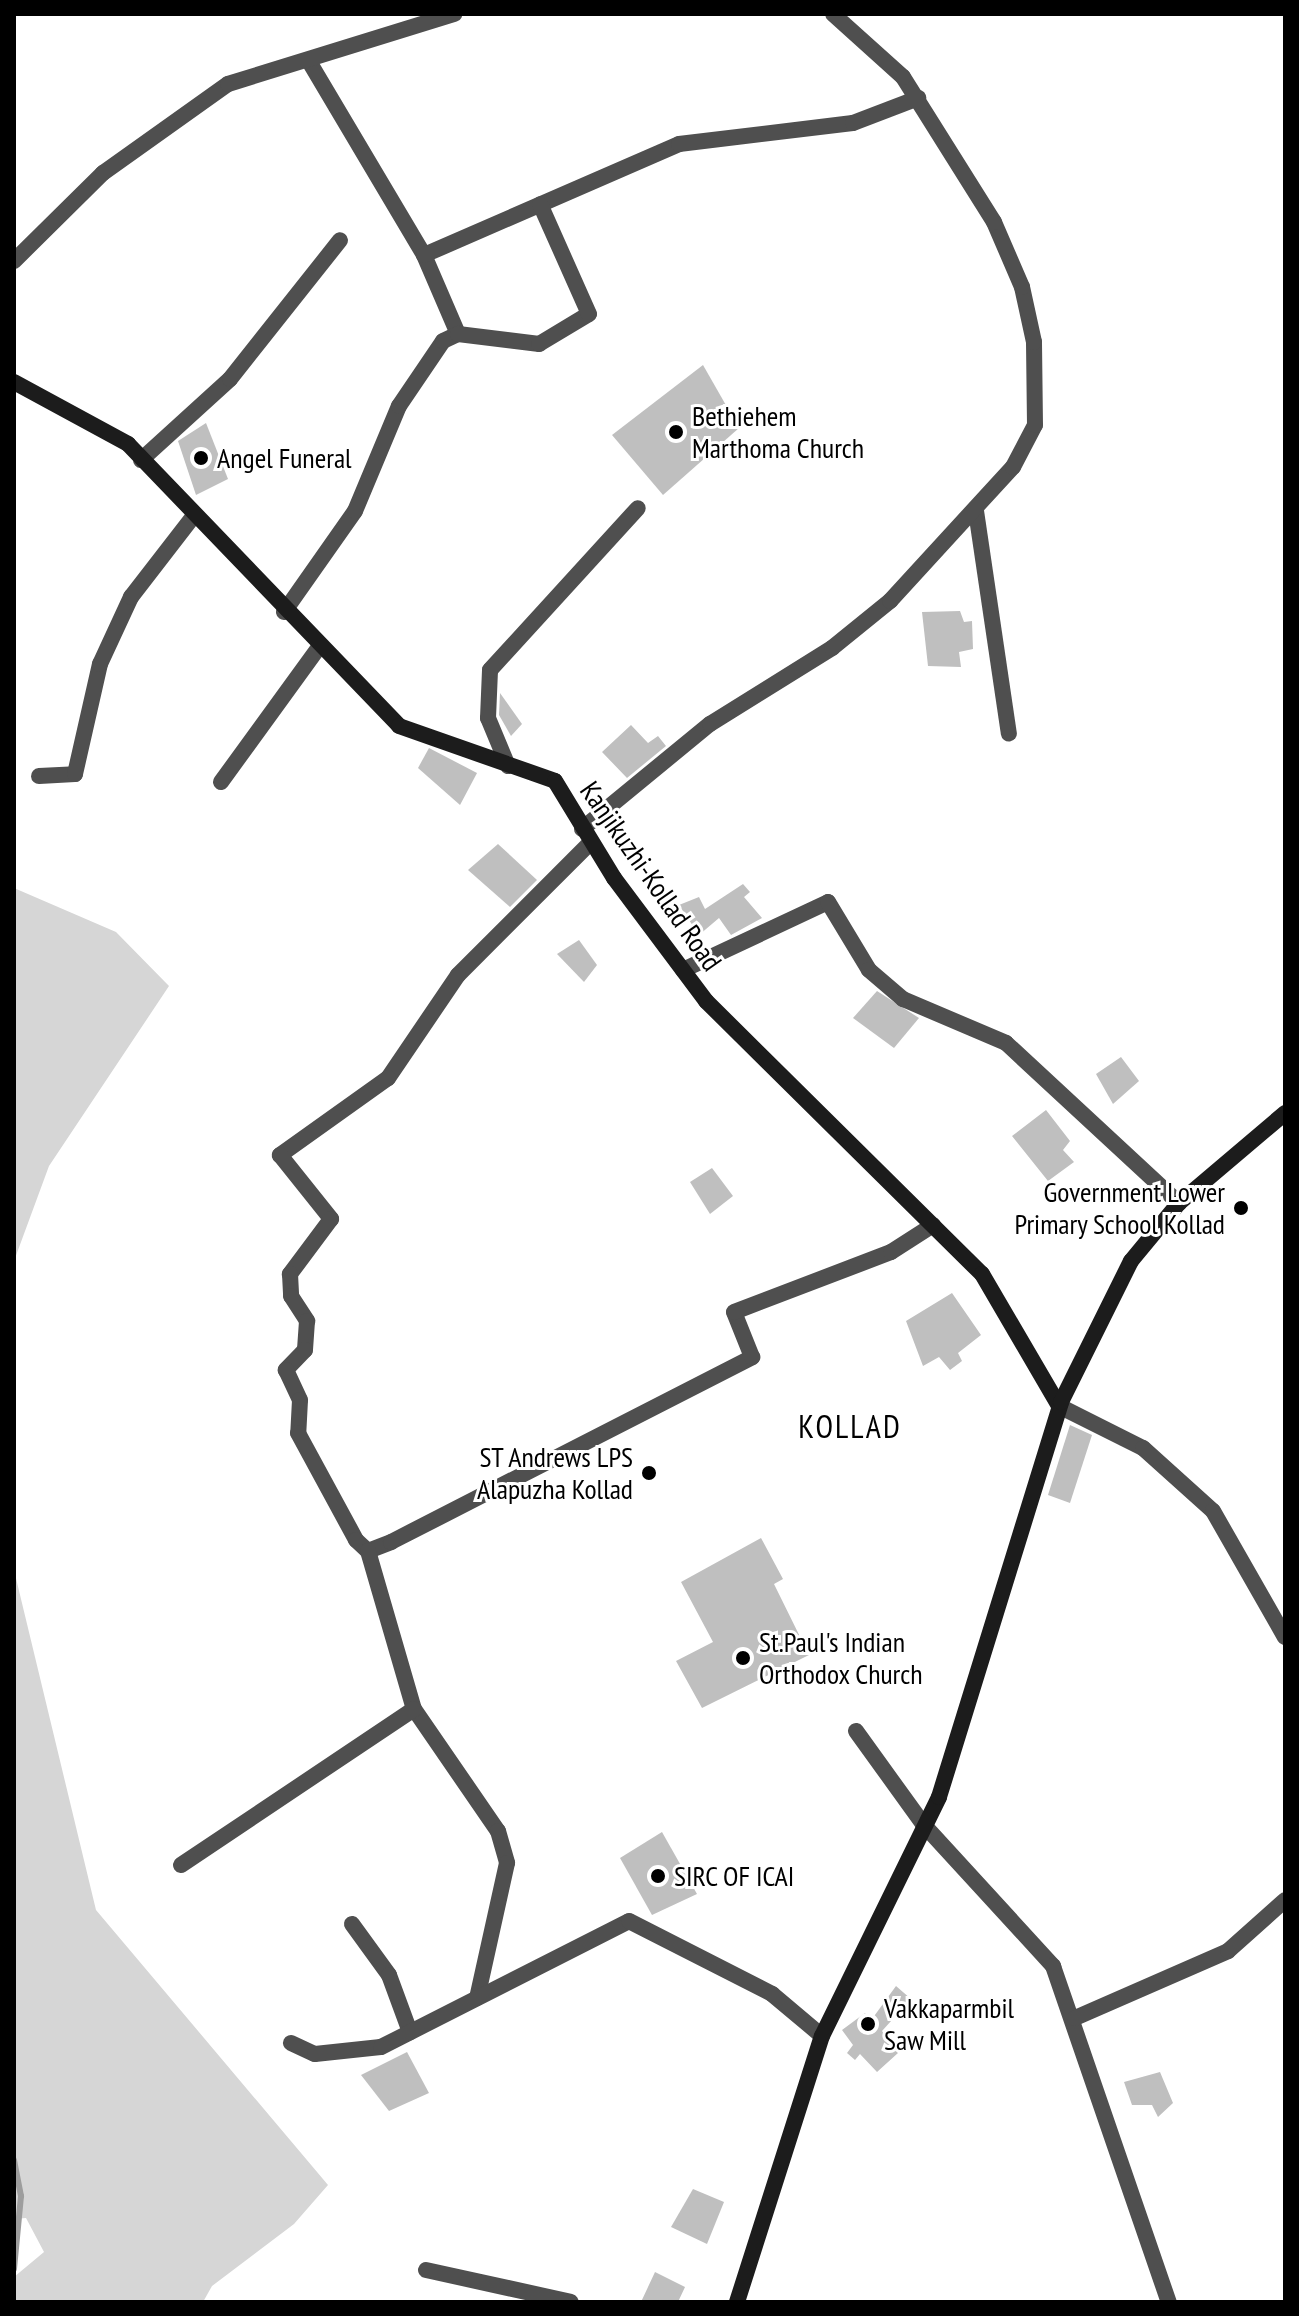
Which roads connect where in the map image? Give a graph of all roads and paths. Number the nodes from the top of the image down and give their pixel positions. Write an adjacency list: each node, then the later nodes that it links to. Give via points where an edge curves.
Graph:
1 (454, 14): 3 (street)
2 (833, 14): 4 (street)
3 (310, 63): 7 (street); 8 (street, via 228,84 167,123 103,173)
4 (918, 98): 5 (street, via 853,123 679,144); 13 (street, via 994,222 1022,287 1038,368 1035,425)
5 (540, 204): 7 (street); 9 (street, via 589,314 539,344)
6 (340, 240): 11 (street, via 230,379)
7 (424, 255): 9 (street)
8 (14, 261)
9 (458, 334): 15 (street, via 443,341 411,386 355,511)
10 (14, 382): 11 (main road, Kanjikuzhi-Kollad Road, via 128,444)
11 (141, 460): 14 (main road, Kanjikuzhi-Kollad Road)
12 (638, 508): 18 (street, via 490,670 488,718)
13 (976, 511): 17 (street); 21 (street, via 890,601 832,648 710,724)
14 (192, 518): 15 (main road, Kanjikuzhi-Kollad Road); 19 (street, via 131,597 100,664 75,774)
15 (284, 612): 16 (main road, Kanjikuzhi-Kollad Road)
16 (319, 647): 18 (main road, Kanjikuzhi-Kollad Road, via 399,726); 20 (street)
17 (1009, 734)
18 (508, 766): 21 (main road, Kanjikuzhi-Kollad Road, via 555,781)
19 (39, 776)
20 (221, 782)
21 (586, 836): 22 (main road, Kanjikuzhi-Kollad Road); 27 (street, via 447,987 388,1078 280,1155 331,1219 296,1263 288,1286 307,1321 305,1350 286,1370 300,1400 298,1433)
22 (683, 970): 24 (street, via 828,902 869,970 903,999 1006,1043); 25 (main road, Kanjikuzhi-Kollad Road)
23 (1285, 1113): 24 (main road)
24 (1179, 1203): 26 (main road, via 1131,1261)
25 (933, 1225): 26 (main road, Kanjikuzhi-Kollad Road, via 982,1274); 27 (street, via 891,1252 734,1312 752,1357)
26 (1059, 1406): 28 (street, via 1143,1448 1213,1511); 31 (main road, via 939,1797)
27 (368, 1551): 29 (street)
28 (1285, 1637)
29 (414, 1709): 32 (street); 35 (street, via 498,1831 507,1863)
30 (856, 1731): 31 (street)
31 (923, 1824): 36 (street, via 1035,1940); 38 (main road)
32 (181, 1865)
33 (1285, 1900): 36 (street, via 1228,1951)
34 (352, 1924): 37 (street, via 389,1975)
35 (477, 1998): 37 (street); 38 (street, via 629,1921 772,1994)
36 (1075, 2018): 43 (street, via 1128,2198)
37 (410, 2032): 39 (street, via 349,2052 315,2054)
38 (822, 2036): 42 (main road)
39 (291, 2043)
40 (426, 2270): 41 (street)
41 (571, 2302)
42 (737, 2302)
43 (1169, 2302)

